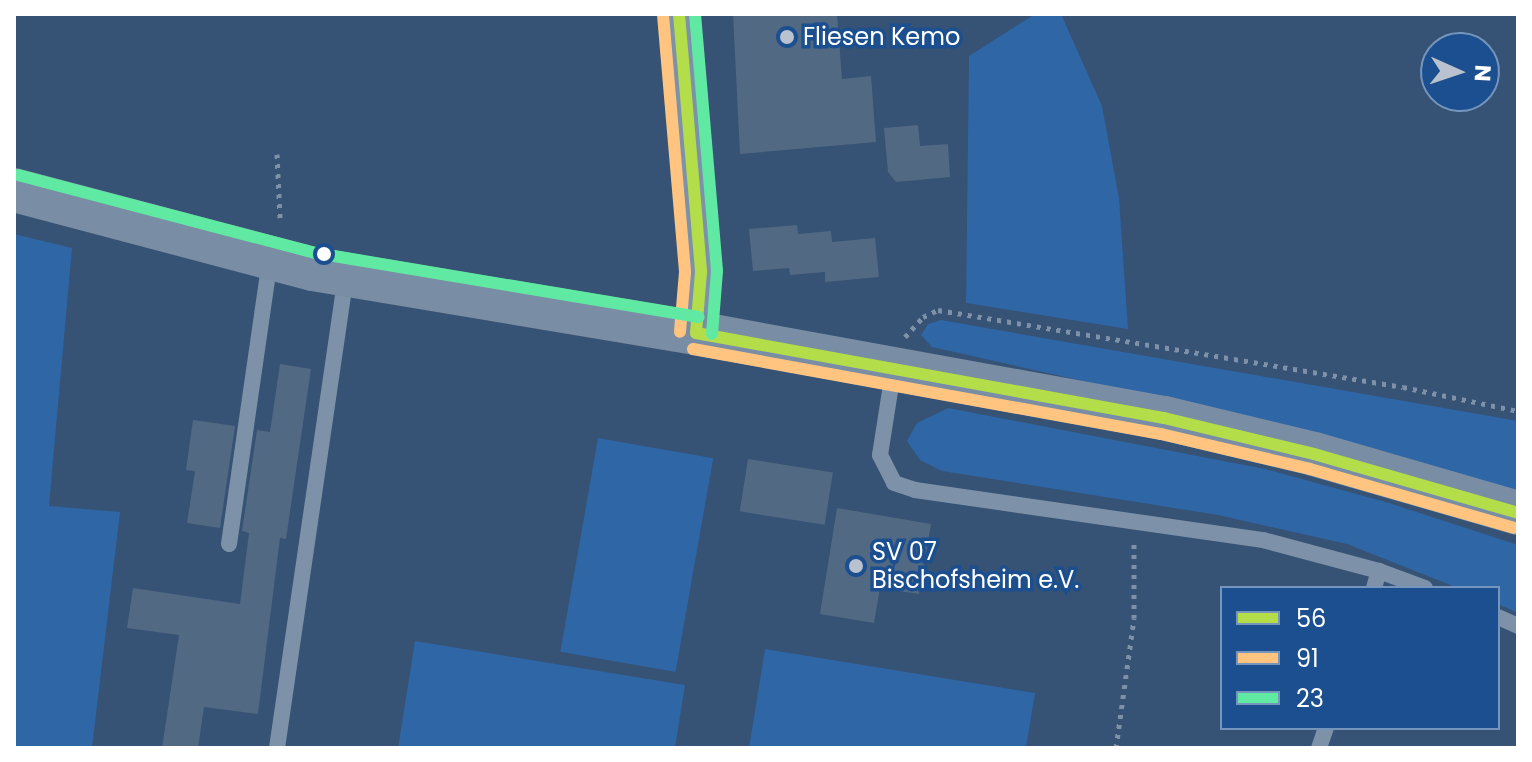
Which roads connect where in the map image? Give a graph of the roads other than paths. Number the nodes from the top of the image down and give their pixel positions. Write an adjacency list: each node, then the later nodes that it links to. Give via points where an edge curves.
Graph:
1 (679, 14): 5 (street, via 701,272)
2 (14, 190): 3 (main road)
3 (275, 238): 4 (main road); 8 (lane)
4 (346, 274): 5 (main road); 12 (lane)
5 (696, 333): 6 (main road)
6 (894, 368): 7 (main road, via 1164,418 1314,454); 9 (lane, via 880,455 894,483 1263,540)
7 (1518, 513)
8 (229, 544)
9 (1379, 571): 10 (lane); 11 (lane)
10 (1375, 586)
11 (1420, 586)
12 (277, 748)

